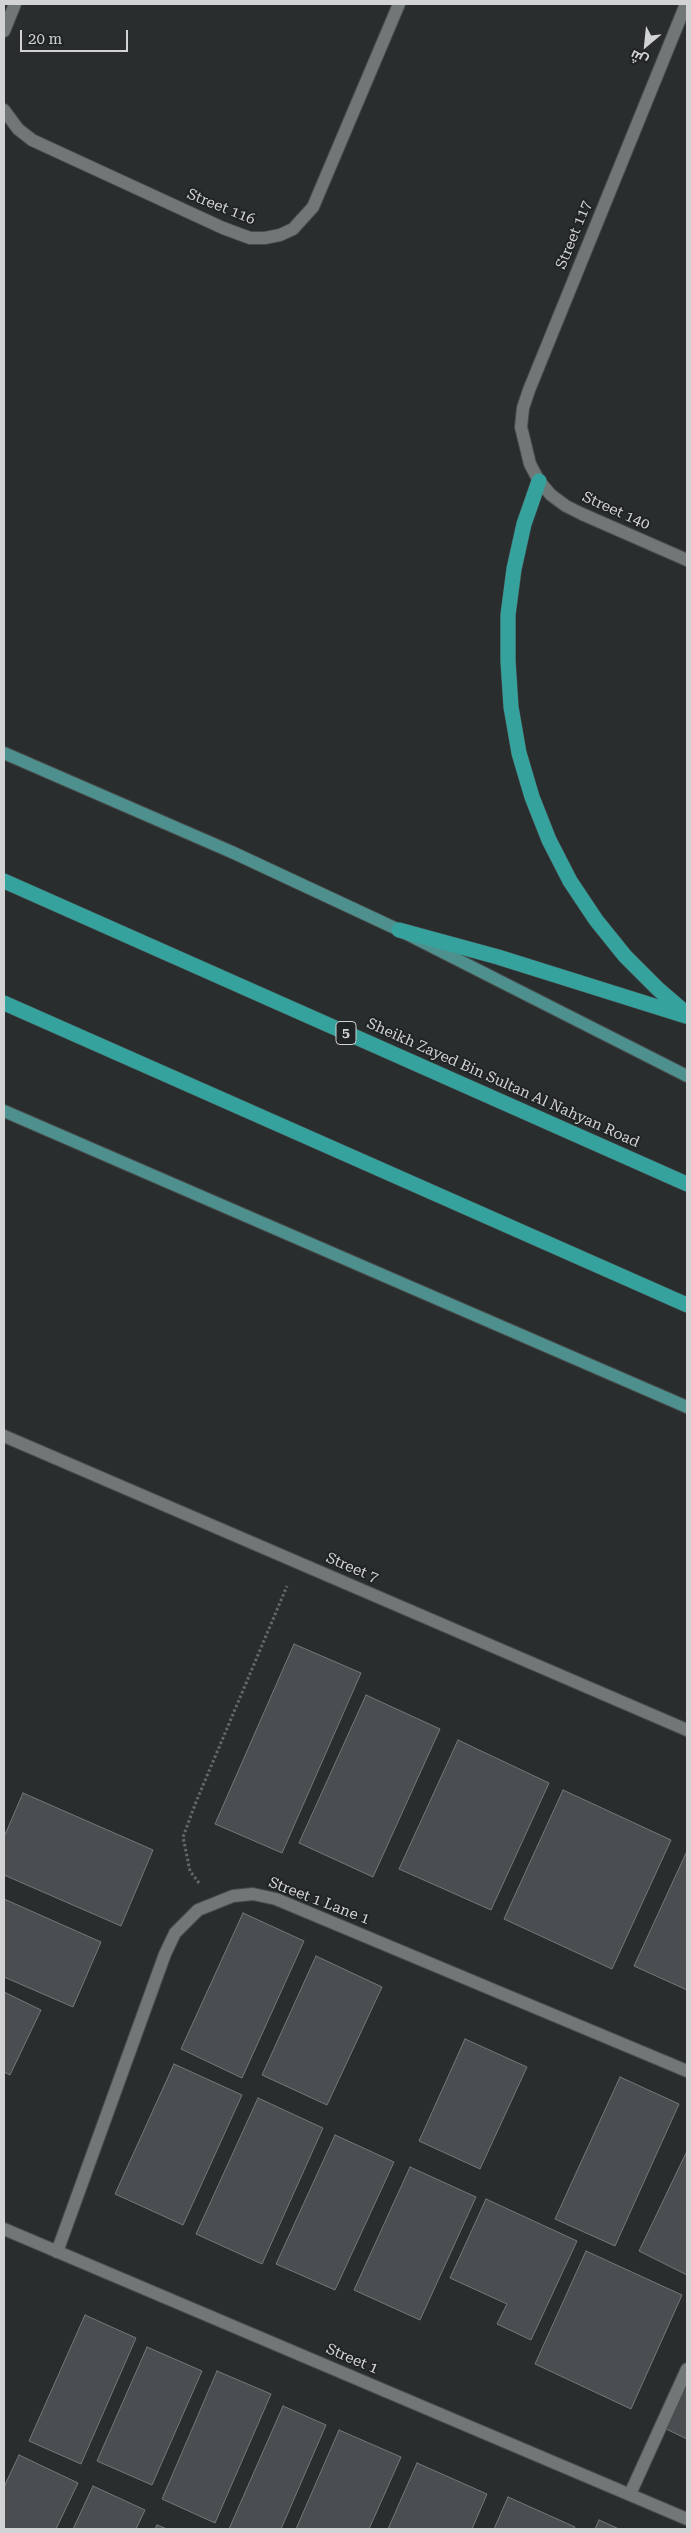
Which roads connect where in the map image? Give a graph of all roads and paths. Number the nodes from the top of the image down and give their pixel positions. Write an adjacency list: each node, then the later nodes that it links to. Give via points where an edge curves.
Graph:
1 (16, 4): 4 (street)
2 (399, 4): 5 (street, Street 116, via 313,207 293,229 280,235 250,238 223,228 32,140 18,129)
3 (686, 4): 6 (street, Street 117, via 529,390 521,427 530,464)
4 (4, 31)
5 (4, 110)
6 (539, 481): 7 (street, Street 140, via 566,506); 12 (highway, via 524,524 508,615 511,707 519,752 549,840 570,881 625,956)
7 (687, 560)
8 (4, 753): 10 (main road, via 234,853)
9 (4, 882): 15 (highway, Sheikh Zayed Bin Sultan Al Nahyan Road / 5)
10 (399, 930): 12 (highway, via 498,956); 13 (main road)
11 (4, 1003): 16 (highway)
12 (687, 1015)
13 (687, 1076)
14 (4, 1111): 17 (main road)
15 (687, 1184)
16 (687, 1305)
17 (687, 1407)
18 (4, 1436): 19 (street, Street 7)
19 (297, 1562): 20 (street, Street 7); 21 (path, via 184,1837 190,1871)
20 (687, 1730)
21 (212, 1902): 22 (street, Street 1 Lane 1, via 253,1894 276,1899); 24 (street, Street 1 Lane 1, via 185,1922 165,1954)
22 (687, 2071)
23 (5, 2232): 24 (street, Street 1)
24 (57, 2252): 26 (street, Street 1)
25 (687, 2369): 26 (street)
26 (630, 2494): 27 (street, Street 1)
27 (687, 2519)

